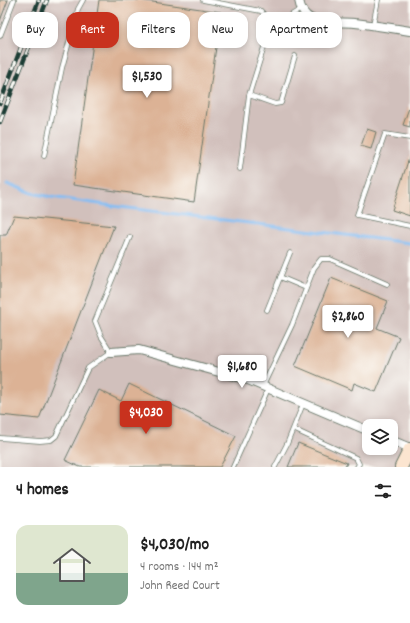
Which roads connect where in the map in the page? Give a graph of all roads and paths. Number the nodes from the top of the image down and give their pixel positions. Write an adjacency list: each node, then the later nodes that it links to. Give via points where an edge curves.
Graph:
1 (14, 0): 11 (lane)
2 (83, 0): 16 (lane, via 78,9 62,68)
3 (203, 0): 7 (lane)
4 (299, 0): 6 (street)
5 (378, 0): 9 (lane)
6 (301, 9): 8 (lane); 9 (street, via 306,16 314,20)
7 (261, 12)
8 (296, 12)
9 (373, 25): 10 (street)
10 (410, 31)
11 (0, 36)
12 (264, 48): 14 (lane)
13 (295, 56): 14 (lane, via 281,103 275,104)
14 (249, 95): 17 (lane)
15 (410, 138): 18 (lane, via 385,134 357,215)
16 (44, 156)
17 (240, 169)
18 (410, 226)
19 (130, 236): 25 (lane, via 95,321)
20 (290, 253): 21 (lane)
21 (280, 277): 23 (lane); 24 (lane)
22 (387, 284): 23 (lane, via 330,259 321,259 314,268)
23 (306, 288): 26 (lane)
24 (267, 310)
25 (111, 352): 26 (street, via 139,350); 30 (lane, via 88,368 56,436 51,440)
26 (265, 387): 27 (street); 33 (lane)
27 (304, 403): 28 (street); 29 (lane)
28 (362, 428)
29 (293, 429): 34 (lane); 35 (lane, via 356,458 359,464)
30 (0, 438)
31 (398, 443): 32 (street)
32 (410, 448): 36 (main road)
33 (233, 467)
34 (275, 467)
35 (357, 467)
36 (401, 467)

